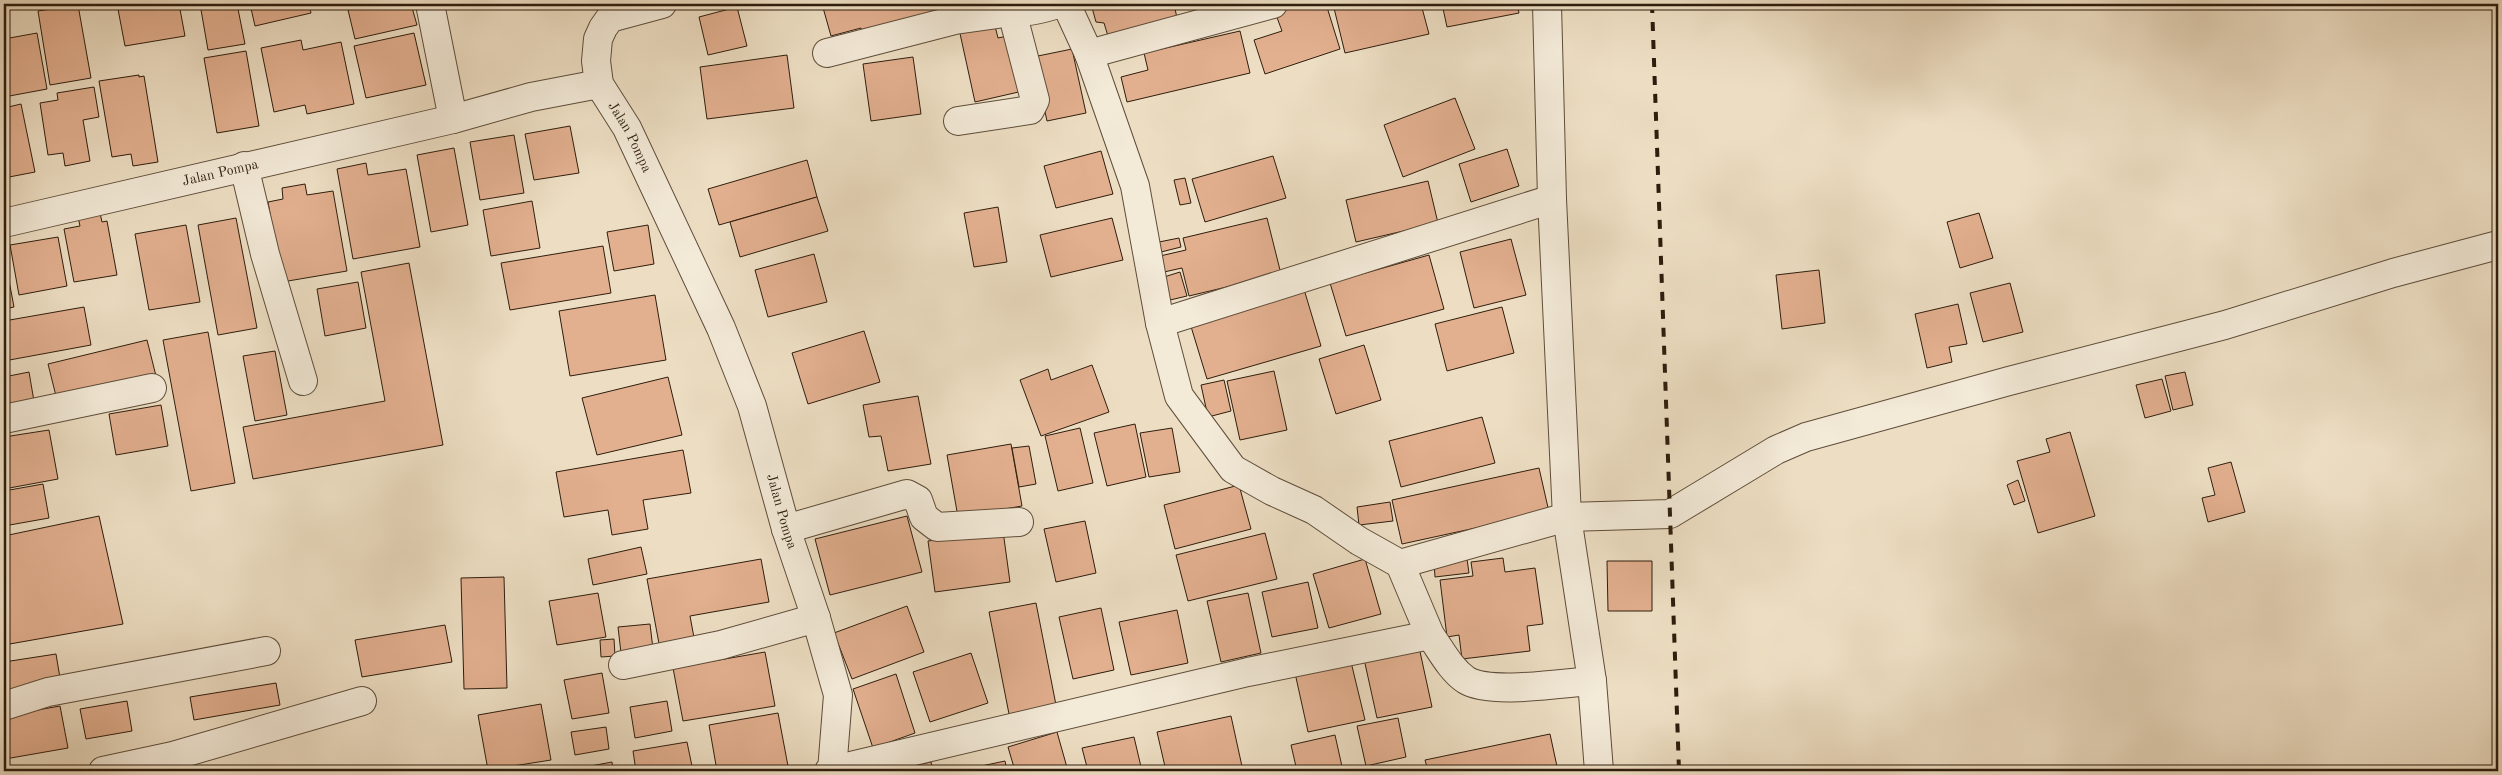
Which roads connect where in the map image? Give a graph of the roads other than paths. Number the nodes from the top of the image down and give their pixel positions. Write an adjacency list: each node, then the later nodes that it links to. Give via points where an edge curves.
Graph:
1 (430, 4): 11 (street)
2 (662, 4): 10 (street, via 610,18 598,39)
3 (1058, 4): 7 (street, via 1032,11)
4 (1066, 4): 9 (street)
5 (1274, 4): 9 (street)
6 (1547, 4): 14 (street)
7 (1005, 8): 8 (street); 12 (street, via 1036,100 1034,106 1030,110)
8 (827, 53)
9 (1090, 54): 17 (street, via 1135,186)
10 (599, 84): 11 (street, Jalan Pompa, via 532,97); 23 (street, Jalan Pompa, via 627,128 721,328 752,406)
11 (453, 119): 13 (street, Jalan Pompa)
12 (958, 121)
13 (244, 166): 15 (street, Jalan Pompa); 18 (street, via 265,254)
14 (1552, 199): 17 (street); 21 (street)
15 (4, 223)
16 (2498, 245): 21 (street, via 2393,273 2225,325 1806,437 1776,450 1670,514)
17 (1160, 323): 24 (street, via 1179,396 1233,469 1314,510)
18 (303, 382)
19 (152, 388): 20 (street)
20 (4, 419)
21 (1567, 517): 24 (street); 29 (street)
22 (1019, 522): 23 (street, via 937,527 924,517 918,500 908,494)
23 (786, 529): 25 (street, Jalan Pompa)
24 (1400, 564): 26 (street)
25 (816, 618): 28 (street, via 721,645); 33 (street, Jalan Pompa, via 838,695)
26 (1430, 635): 29 (street, via 1452,668 1467,680 1486,686); 33 (street, via 1248,672)
27 (266, 652): 31 (street, via 48,692)
28 (623, 665)
29 (1592, 681): 34 (street)
30 (362, 701): 32 (street, via 173,756)
31 (4, 706)
32 (103, 771)
33 (831, 771)
34 (1599, 771)

